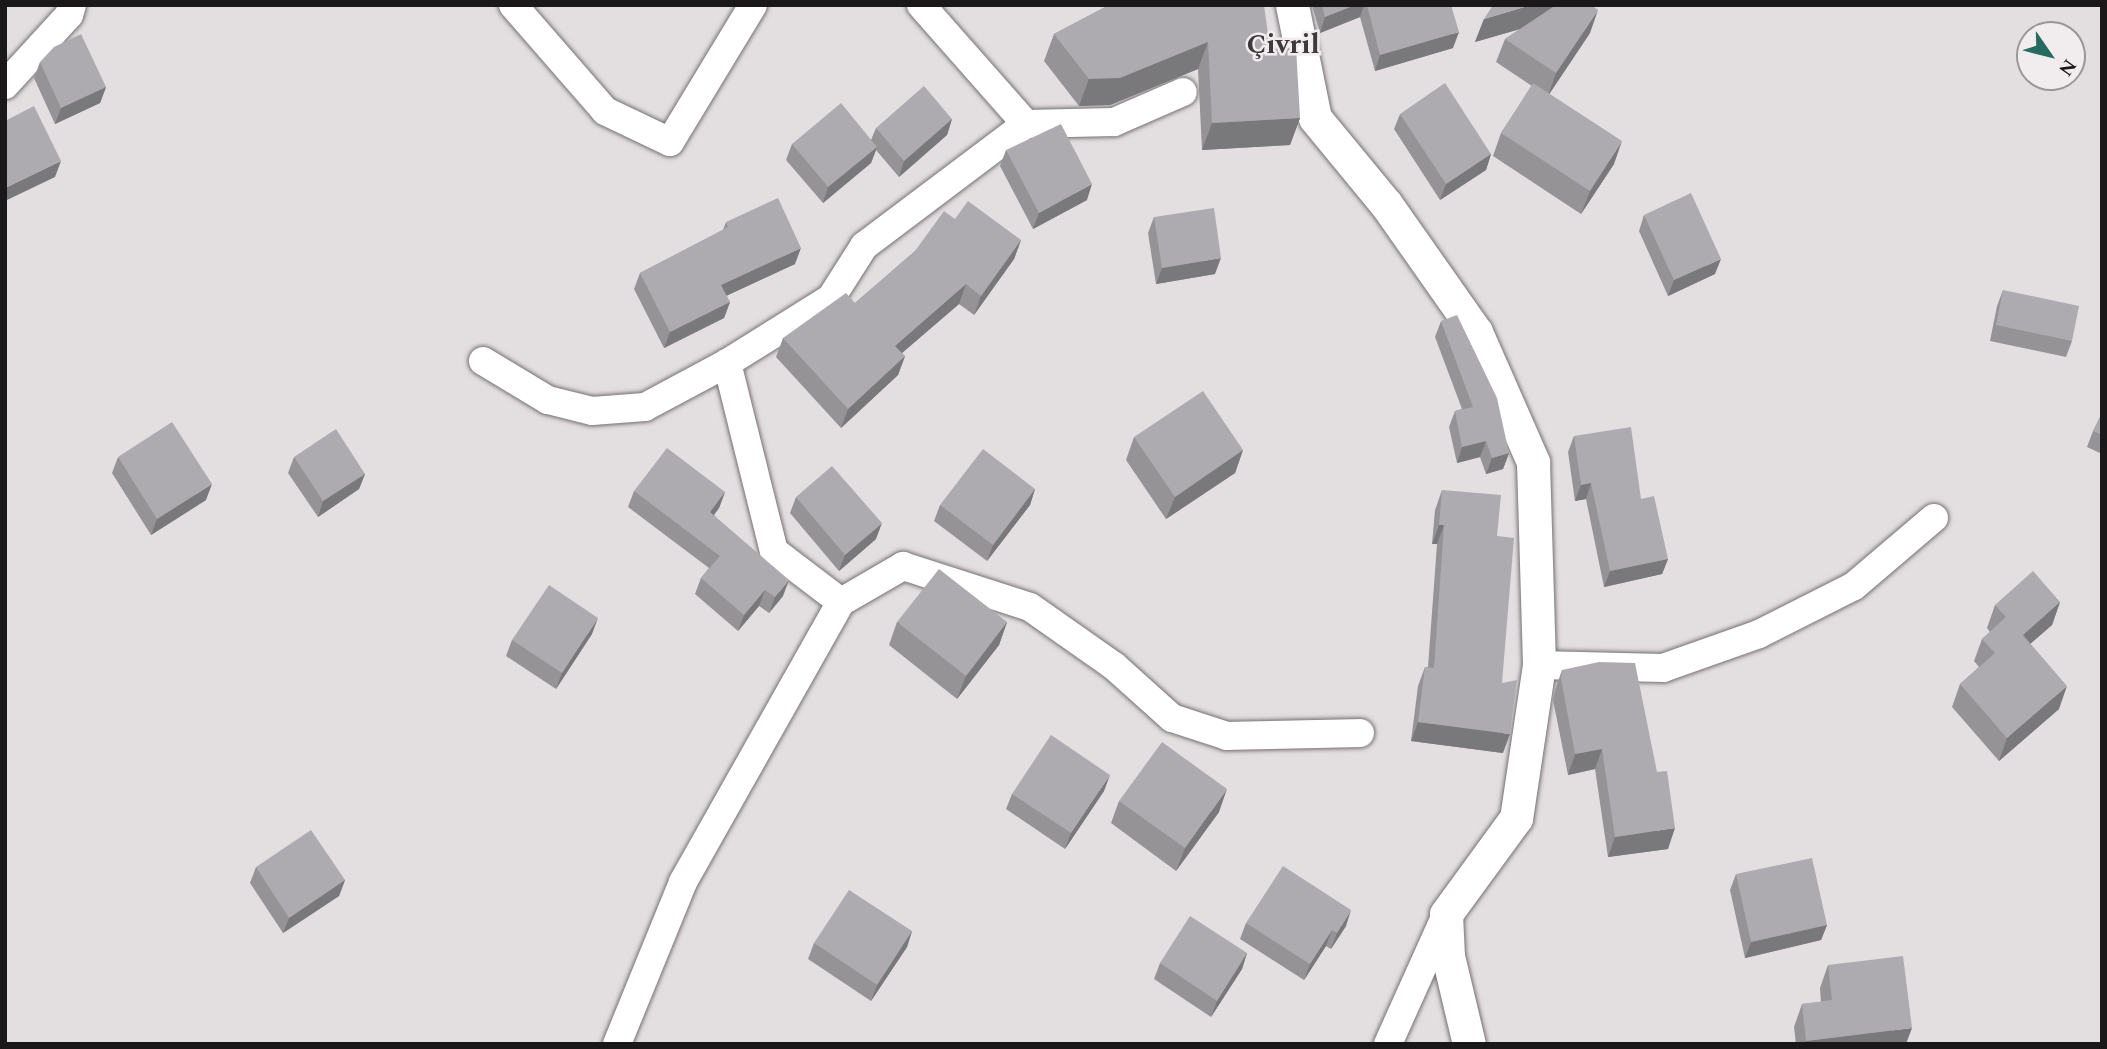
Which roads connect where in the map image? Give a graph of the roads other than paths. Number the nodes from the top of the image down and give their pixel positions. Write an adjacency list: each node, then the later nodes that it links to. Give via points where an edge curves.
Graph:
1 (72, 5): 6 (street, via 51,36)
2 (513, 5): 3 (street, via 605,111 670,142)
3 (753, 5)
4 (921, 5): 8 (street)
5 (1292, 5): 13 (street, via 1315,118 1386,204 1476,332 1533,462)
6 (5, 85)
7 (1183, 92): 8 (street, via 1114,122)
8 (1026, 124): 10 (street, via 864,246 831,298)
9 (483, 361): 10 (street, via 548,400 592,411 645,407)
10 (727, 363): 12 (street, via 774,551)
11 (1934, 517): 13 (street, via 1854,586 1759,634 1662,668)
12 (841, 602): 14 (street, via 903,566 1030,607 1114,666 1172,718 1227,736); 16 (street, via 683,882)
13 (1539, 666): 15 (street, via 1516,818)
14 (1360, 733)
15 (1446, 914): 17 (street); 18 (street, via 1448,956)
16 (617, 1044)
17 (1388, 1044)
18 (1469, 1044)

